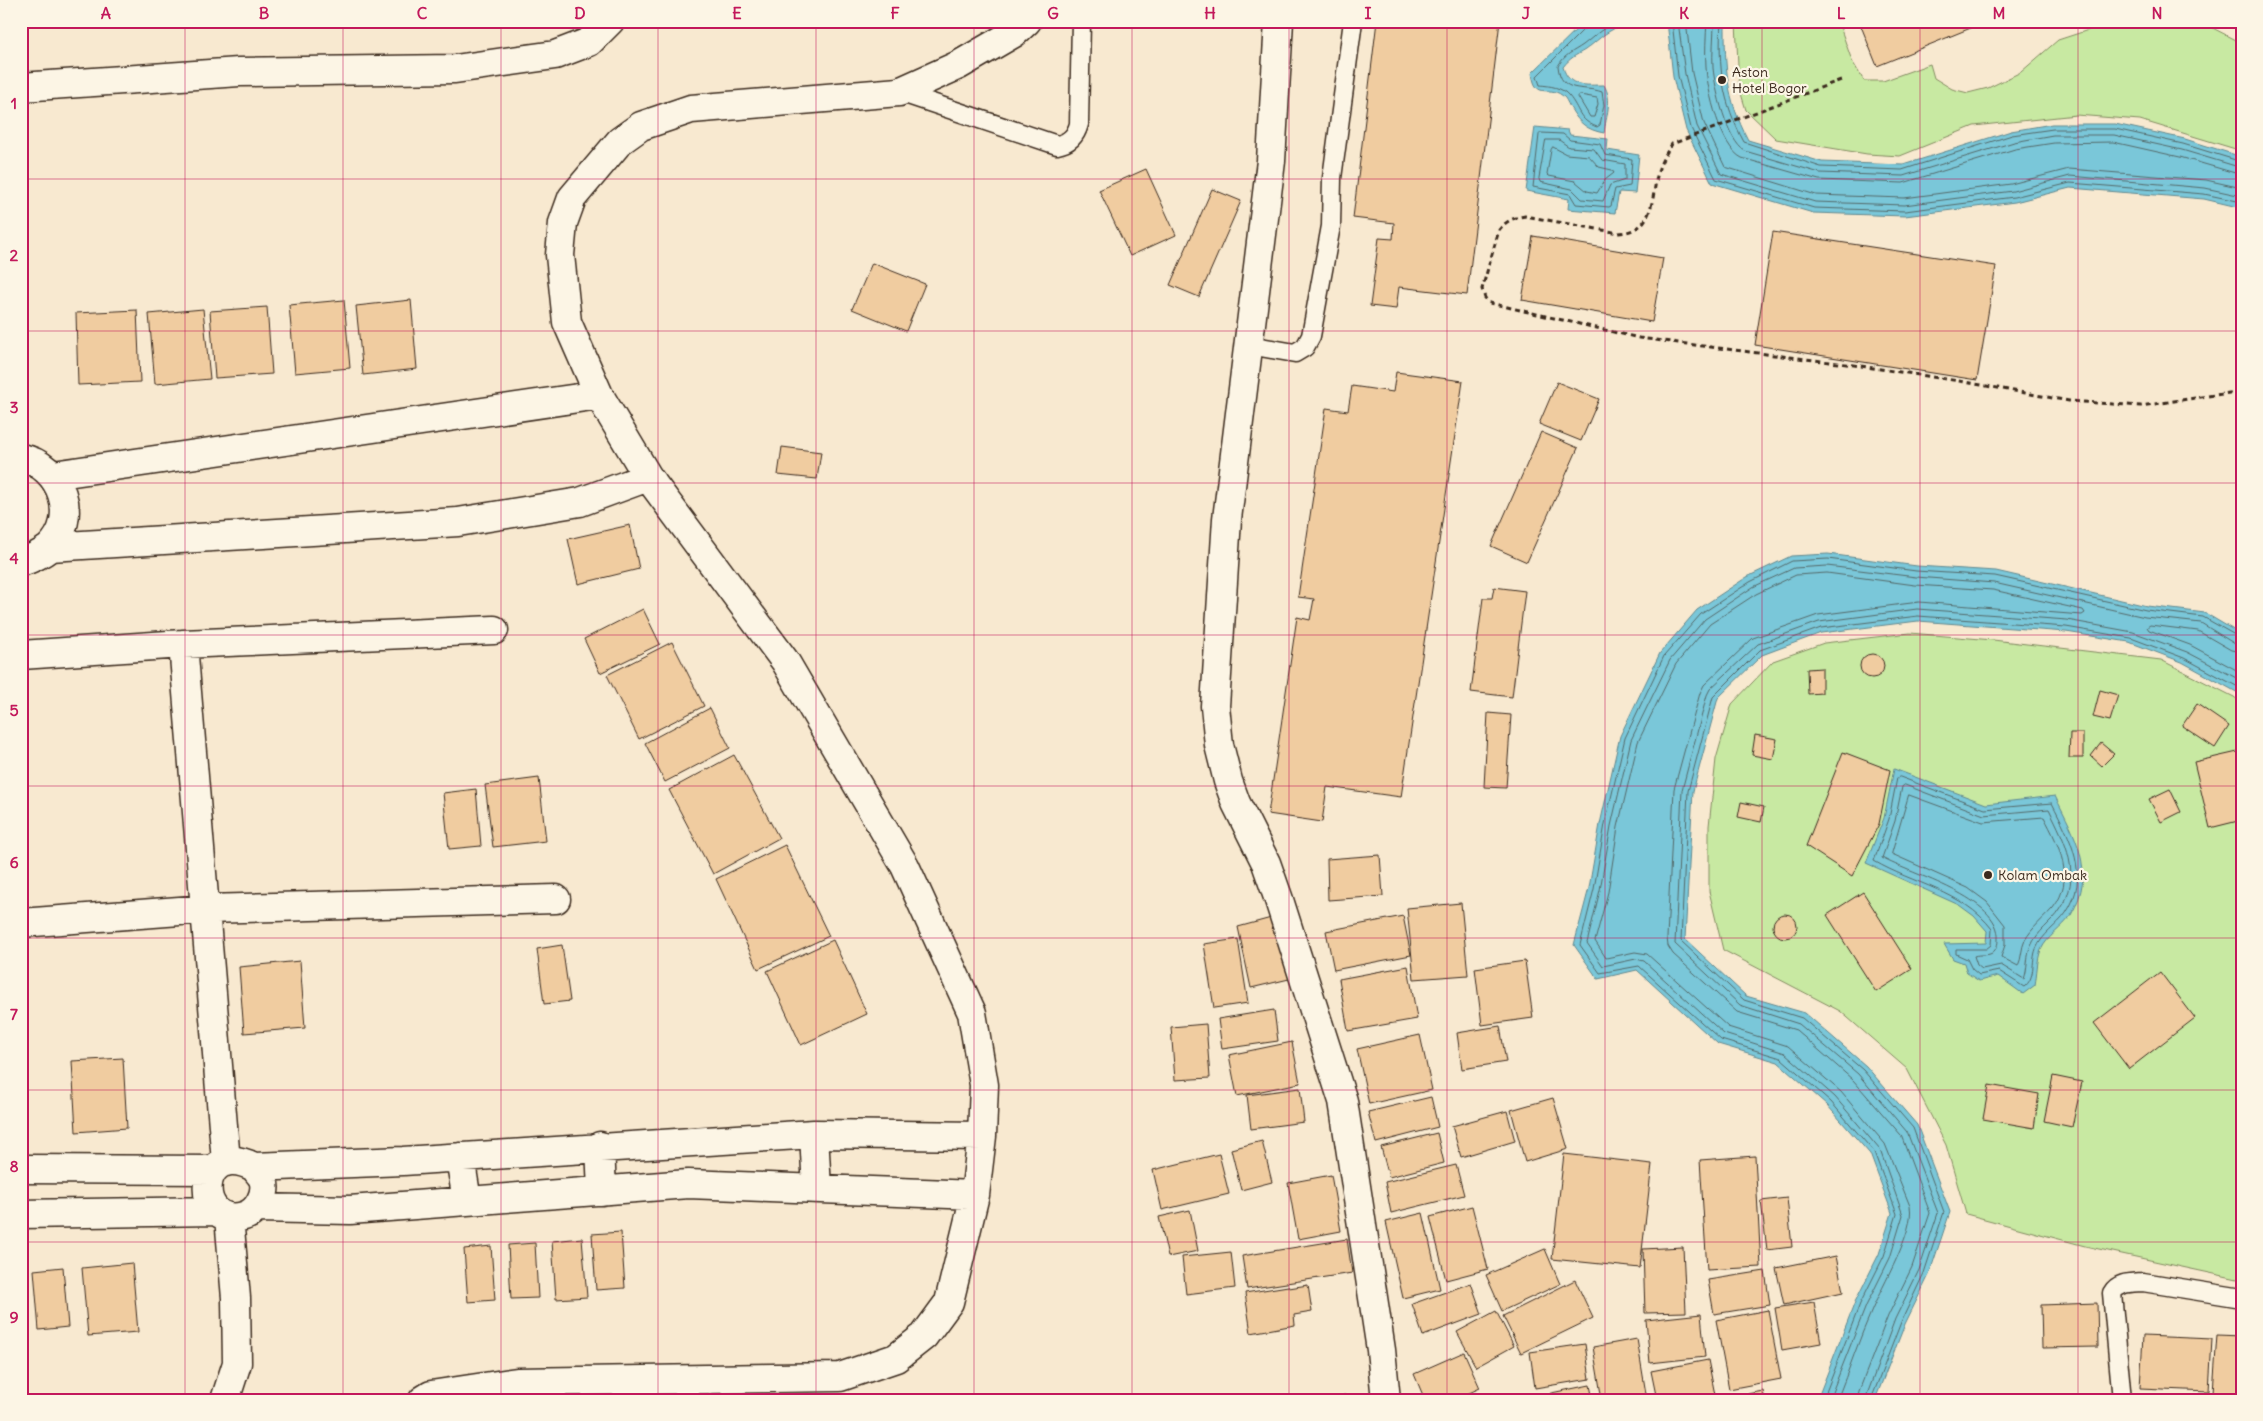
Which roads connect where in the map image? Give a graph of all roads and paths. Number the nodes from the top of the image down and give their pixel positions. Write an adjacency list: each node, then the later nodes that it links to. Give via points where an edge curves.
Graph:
1 (610, 21): 7 (street, via 589,42 555,55 455,69 239,72)
2 (1027, 21): 8 (street, via 1014,33 959,65)
3 (1081, 21): 8 (lane, via 1079,124 1077,132 1063,144 1057,145)
4 (1279, 21): 9 (street, via 1270,161)
5 (1353, 21): 9 (lane, via 1332,178 1331,226 1311,336 1295,353)
6 (1841, 80): 10 (path, via 1672,144 1658,169 1649,215 1637,230 1619,233 1525,216 1505,222 1499,230 1482,288 1487,300 1639,338 1863,366 2069,401 2141,406)
7 (21, 87)
8 (899, 92): 11 (street, via 691,109 641,126 620,141 572,198 563,223 560,255 567,322)
9 (1249, 345): 40 (street, via 1227,519 1215,706 1219,745 1236,803 1266,863 1282,908 1344,1101)
10 (2242, 391)
11 (599, 395): 13 (street); 14 (street)
12 (21, 458): 13 (street, via 33,460)
13 (53, 475): 15 (street, via 65,504 62,527)
14 (648, 477): 15 (street, via 580,502 458,522); 24 (street, via 785,660 905,866 972,1014 984,1086)
15 (50, 547): 16 (street, via 35,558)
16 (21, 562)
17 (494, 630): 18 (street)
18 (183, 644): 19 (street); 21 (street)
19 (21, 655)
20 (556, 899): 21 (street)
21 (206, 909): 22 (street); 27 (street)
22 (21, 923)
23 (814, 1134): 24 (street); 25 (street); 30 (street)
24 (982, 1136): 32 (street)
25 (600, 1146): 26 (street); 31 (street)
26 (460, 1157): 28 (street); 33 (street)
27 (219, 1166): 28 (street, via 240,1160); 29 (street); 36 (street, via 206,1183 208,1198)
28 (254, 1166): 34 (street, via 263,1179 264,1194)
29 (30, 1169): 35 (street)
30 (817, 1189): 31 (street, via 688,1184); 32 (street)
31 (602, 1191): 33 (street)
32 (975, 1195): 39 (street, via 949,1302 924,1336 896,1358 840,1377 517,1382)
33 (467, 1201): 34 (street, via 350,1210)
34 (257, 1208): 36 (street, via 244,1216)
35 (29, 1214): 36 (street)
36 (223, 1214): 38 (street, via 236,1298 238,1363)
37 (2242, 1298): 41 (lane, via 2142,1282 2116,1288 2112,1293)
38 (225, 1400)
39 (423, 1400)
40 (1386, 1400)
41 (2122, 1400)

